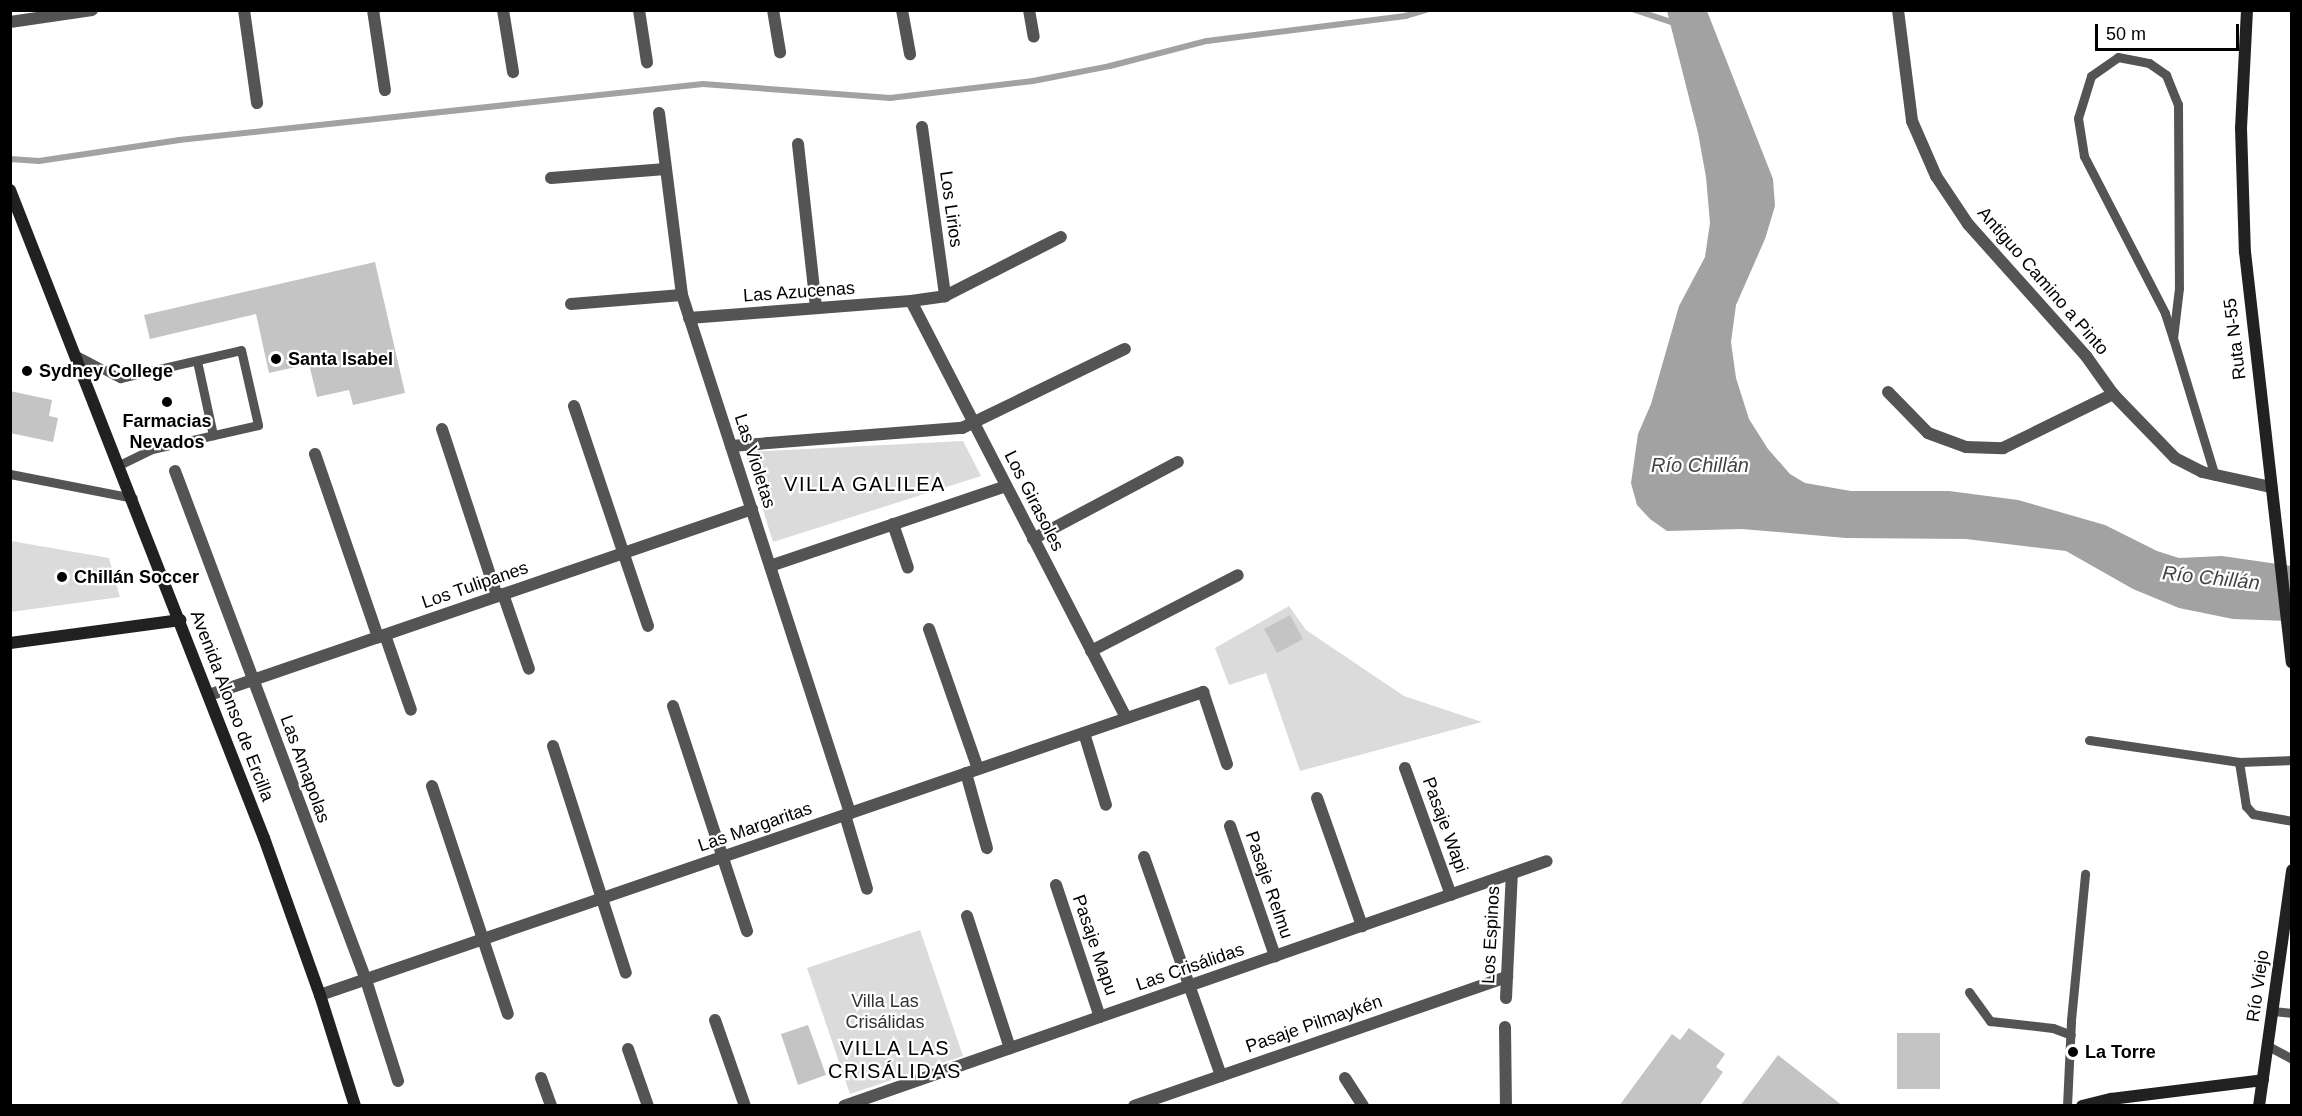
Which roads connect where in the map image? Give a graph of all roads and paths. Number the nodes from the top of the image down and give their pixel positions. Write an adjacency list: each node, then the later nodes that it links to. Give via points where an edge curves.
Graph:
1 (92, 10): 11 (street)
2 (244, 10): 18 (street)
3 (374, 10): 17 (street)
4 (503, 10): 16 (street)
5 (639, 10): 15 (street)
6 (773, 10): 13 (street)
7 (902, 10): 14 (street)
8 (1029, 10): 12 (street)
9 (1898, 10): 37 (street, Antiguo Camino a Pinto, via 1912,122 1936,176 1968,224 2086,356)
10 (2247, 10): 50 (main road, Ruta N-55, via 2241,128 2245,252)
11 (10, 22)
12 (1034, 37)
13 (780, 52)
14 (910, 54)
15 (647, 62)
16 (513, 72)
17 (385, 90)
18 (257, 103)
19 (659, 113): 22 (street, Las Violetas)
20 (922, 127): 27 (street, Los Lirios)
21 (798, 144): 30 (street)
22 (666, 170): 23 (street); 26 (street, Las Violetas)
23 (551, 178)
24 (10, 190): 34 (main road, Avenida Alonso de Ercilla)
25 (1061, 237): 27 (street, Las Azucenas)
26 (682, 295): 29 (street); 31 (street, Las Violetas)
27 (945, 296): 28 (street, Las Azucenas)
28 (911, 301): 30 (street, Las Azucenas); 39 (street, Los Girasoles)
29 (571, 304)
30 (816, 308): 31 (street, Las Azucenas)
31 (689, 318): 42 (street, Las Violetas)
32 (2173, 338): 32 (lane, via 2165,313 2084,156 2078,118 2091,76 2118,57 2149,63 2166,75 2178,104 2179,288); 48 (lane)
33 (1125, 349): 39 (street)
34 (75, 355): 35 (lane, via 120,378); 45 (main road, Avenida Alonso de Ercilla)
35 (197, 361): 41 (lane); 41 (lane, via 241,350 258,424)
36 (1888, 392): 37 (street, via 1928,433 1966,447 2003,448)
37 (2113, 394): 48 (street, Antiguo Camino a Pinto, via 2175,458)
38 (574, 406): 55 (street)
39 (975, 425): 42 (street, via 952,430); 49 (street, Los Girasoles)
40 (442, 429): 59 (street)
41 (213, 435): 45 (lane, via 152,449)
42 (731, 446): 52 (street, Las Violetas)
43 (315, 454): 63 (street)
44 (1178, 462): 54 (street)
45 (119, 465): 51 (main road, Avenida Alonso de Ercilla)
46 (175, 471): 68 (street, Las Amapolas)
47 (10, 474): 51 (lane)
48 (2215, 476): 50 (street, Antiguo Camino a Pinto)
49 (1006, 486): 53 (street); 54 (street, Los Girasoles)
50 (2271, 487): 66 (main road, Ruta N-55)
51 (133, 498): 60 (main road, Avenida Alonso de Ercilla)
52 (752, 509): 55 (street, Los Tulipanes); 56 (street, Las Violetas)
53 (893, 524): 56 (street); 57 (street)
54 (1033, 539): 65 (street, Los Girasoles)
55 (624, 553): 59 (street, Los Tulipanes); 61 (street)
56 (770, 566): 84 (street, Las Violetas)
57 (909, 568)
58 (1238, 575): 65 (street)
59 (500, 595): 63 (street, Los Tulipanes); 67 (street)
60 (180, 620): 64 (main road); 69 (main road, Avenida Alonso de Ercilla)
61 (648, 626)
62 (929, 629): 80 (street)
63 (381, 636): 68 (street, Los Tulipanes); 71 (street)
64 (10, 643)
65 (1091, 651): 72 (street, Los Girasoles)
66 (2292, 662)
67 (530, 669)
68 (254, 680): 69 (street, Los Tulipanes); 105 (street, Las Amapolas)
69 (209, 695): 108 (main road, Avenida Alonso de Ercilla)
70 (673, 706): 88 (street)
71 (411, 710)
72 (1126, 718): 73 (street, Las Margaritas); 78 (street, Las Margaritas, via 1203,692)
73 (1084, 733): 80 (street, Las Margaritas); 83 (street)
74 (2089, 740): 77 (lane)
75 (553, 746): 97 (street)
76 (2292, 760): 77 (lane)
77 (2239, 762): 85 (lane, via 2246,806 2253,814)
78 (1227, 764)
79 (1406, 768): 96 (street, Pasaje Wapi)
80 (972, 771): 84 (street, Las Margaritas); 87 (street)
81 (432, 786): 101 (street)
82 (1317, 798): 99 (street)
83 (1106, 806)
84 (847, 814): 88 (street, Las Margaritas); 95 (street, Las Violetas)
85 (2292, 822)
86 (1230, 826): 102 (street, Pasaje Relmu)
87 (987, 848)
88 (722, 857): 97 (street, Las Margaritas); 100 (street)
89 (1144, 857): 106 (street)
90 (1547, 861): 91 (street, Las Crisálidas)
91 (1512, 873): 96 (street, Las Crisálidas); 104 (street, Los Espinos)
92 (2085, 874): 116 (lane)
93 (2291, 877): 110 (main road, Río Viejo)
94 (1056, 885): 113 (street, Pasaje Mapu)
95 (867, 889)
96 (1451, 895): 99 (street, Las Crisálidas)
97 (602, 898): 101 (street, Las Margaritas); 103 (street)
98 (968, 916): 118 (street)
99 (1362, 926): 102 (street, Las Crisálidas)
100 (747, 931)
101 (483, 939): 105 (street, Las Margaritas); 112 (street)
102 (1275, 956): 106 (street, Las Crisálidas)
103 (626, 973)
104 (1507, 977): 109 (street, Los Espinos); 121 (street, Pasaje Pilmaykén)
105 (366, 980): 108 (street, Las Margaritas); 125 (street, Las Amapolas)
106 (1189, 986): 113 (street, Las Crisálidas); 121 (street)
107 (1969, 992): 116 (lane, via 1990,1021 2053,1028)
108 (320, 996): 128 (main road, Avenida Alonso de Ercilla)
109 (1506, 998)
110 (2272, 1011): 111 (lane); 117 (main road, Río Viejo)
111 (2292, 1013)
112 (508, 1014)
113 (1100, 1017): 118 (street, Las Crisálidas)
114 (715, 1020): 131 (street)
115 (1505, 1026): 127 (street)
116 (2071, 1035): 135 (lane)
117 (2268, 1046): 120 (lane); 124 (main road, Río Viejo)
118 (1010, 1048): 126 (street, Las Crisálidas)
119 (628, 1049): 130 (street)
120 (2292, 1059)
121 (1221, 1076): 133 (street, Pasaje Pilmaykén)
122 (541, 1078): 129 (street)
123 (1345, 1078): 134 (street)
124 (2263, 1080): 136 (main road); 137 (main road, Río Viejo)
125 (398, 1081)
126 (861, 1103): 132 (street, Las Crisálidas)
127 (1503, 1104)
128 (355, 1106)
129 (550, 1106)
130 (648, 1106)
131 (746, 1106)
132 (844, 1106)
133 (1134, 1106)
134 (1363, 1106)
135 (2067, 1106)
136 (2082, 1106)
137 (2259, 1106)

